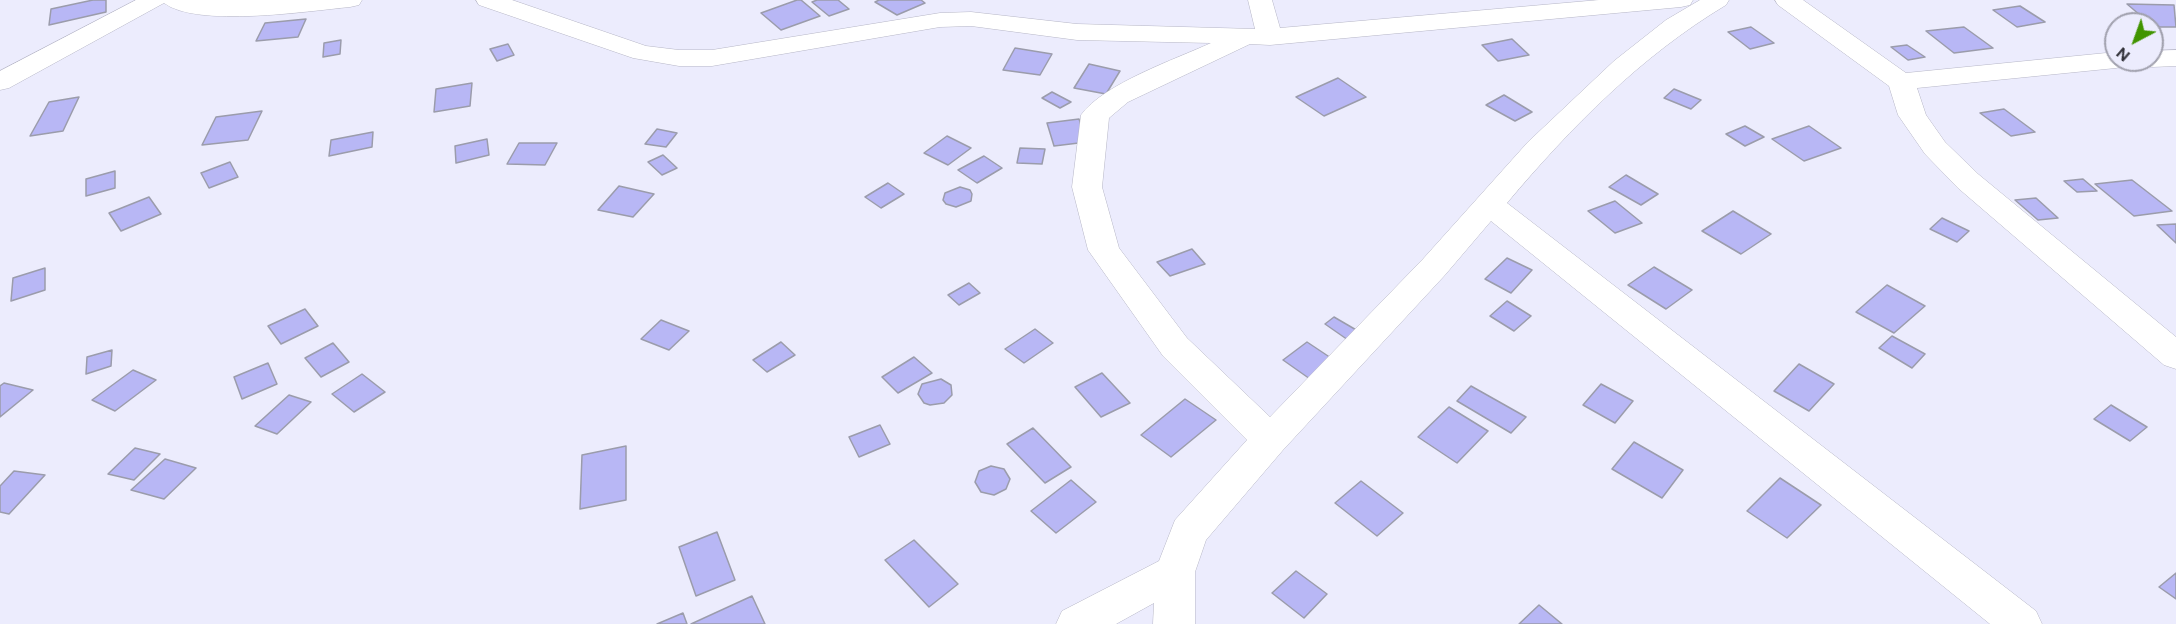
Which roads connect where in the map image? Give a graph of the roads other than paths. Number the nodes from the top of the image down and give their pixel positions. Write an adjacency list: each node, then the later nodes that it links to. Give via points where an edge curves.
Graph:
1 (154, 0): 11 (street)
2 (174, 0): 3 (street, via 219,8)
3 (350, 0)
4 (488, 0): 9 (street, via 642,53 679,58 712,58 940,20 1077,32)
5 (1260, 0): 9 (street)
6 (1681, 0): 9 (street)
7 (1717, 0): 13 (street, via 1675,25 1623,67 1538,148)
8 (1787, 0): 12 (street)
9 (1258, 37): 15 (street, via 1118,96 1100,110 1095,115 1087,187 1110,258 1175,347)
10 (2104, 61): 12 (street)
11 (0, 82)
12 (1901, 82): 14 (street, via 1912,115 1935,148 1968,181)
13 (1490, 204): 15 (street); 19 (street)
14 (2176, 356)
15 (1270, 440): 16 (street, via 1189,532)
16 (1176, 572): 17 (street); 18 (street)
17 (1077, 624)
18 (1174, 624)
19 (2022, 624)

